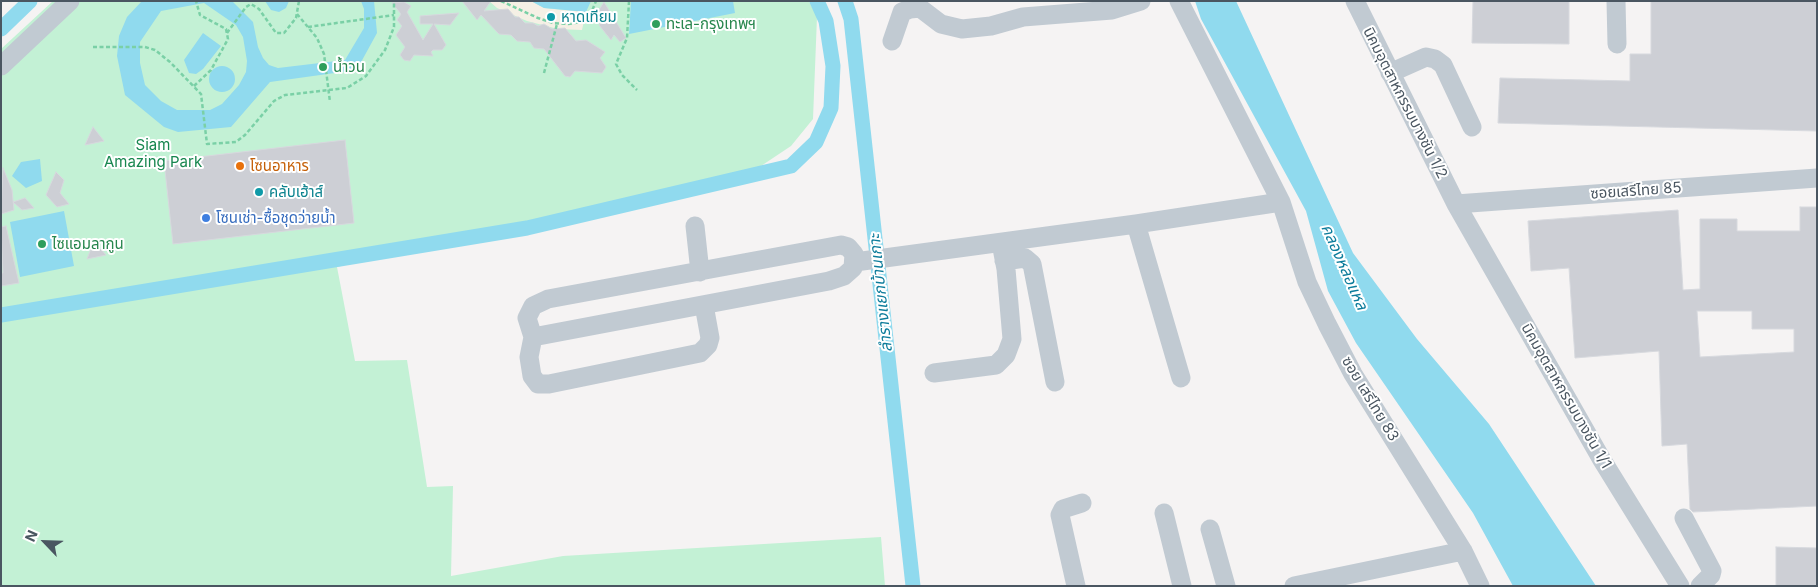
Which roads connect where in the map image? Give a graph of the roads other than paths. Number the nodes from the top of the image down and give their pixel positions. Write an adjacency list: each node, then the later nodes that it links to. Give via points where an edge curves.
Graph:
1 (70, 1): 8 (street)
2 (1141, 1): 6 (street, via 1112,10 1023,16 991,26 962,29 940,24 920,8 910,9 902,12)
3 (1179, 1): 12 (street, ซอย เสรีไทย 83)
4 (1355, 1): 9 (street, นิคมอุตสาหกรรมบางชัน 1/2)
5 (1616, 1): 7 (street)
6 (892, 41)
7 (1617, 44)
8 (1, 66)
9 (1390, 72): 10 (street, via 1426,57 1435,59 1443,65); 13 (street, นิคมอุตสาหกรรมบางชัน 1/2)
10 (1472, 127)
11 (1817, 178): 13 (street, ซอยเสรีไทย 85)
12 (1281, 202): 14 (street); 28 (street, ซอย เสรีไทย 83, via 1306,282 1353,374)
13 (1456, 204): 34 (street, นิคมอุตสาหกรรมบางชัน 1/1, via 1602,460)
14 (1136, 224): 16 (street); 22 (street)
15 (695, 226): 18 (street)
16 (1003, 252): 17 (street, via 906,255); 21 (street, via 1012,339 1006,355 996,365); 23 (street, via 1025,258 1032,264)
17 (862, 261): 18 (street, via 841,244); 19 (street, via 844,276 829,281)
18 (700, 272): 20 (street, via 548,299 533,306 527,318)
19 (704, 305): 20 (street); 20 (street, via 710,338 700,353 549,384 538,384 532,376 529,357)
20 (533, 337)
21 (934, 373)
22 (1181, 378)
23 (1055, 382)
24 (1082, 503): 29 (street, via 1063,509 1060,515)
25 (1164, 513): 30 (street)
26 (1684, 518): 35 (street, via 1712,571)
27 (1210, 529): 31 (street)
28 (1463, 552): 32 (street); 33 (street, ซอย เสรีไทย 83)
29 (1076, 586)
30 (1182, 586)
31 (1226, 586)
32 (1294, 586)
33 (1480, 586)
34 (1680, 586)
35 (1700, 586)

